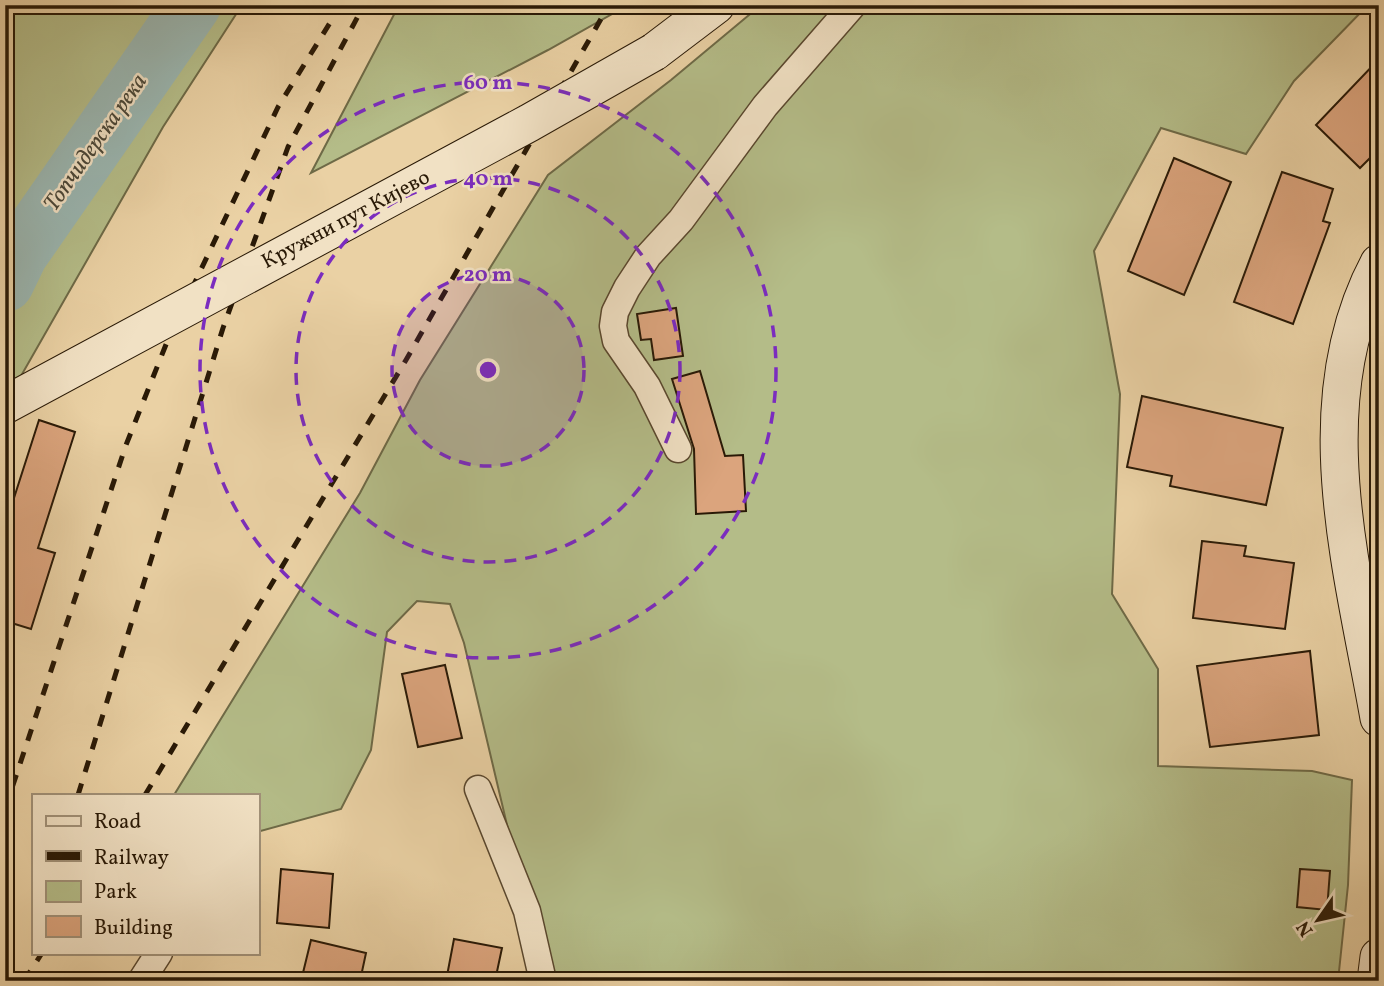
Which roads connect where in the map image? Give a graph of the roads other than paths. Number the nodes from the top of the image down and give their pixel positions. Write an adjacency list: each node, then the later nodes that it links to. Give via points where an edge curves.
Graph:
1 (716, 5): 4 (main road, Кружни пут Кијево, bridge, via 654,52 529,123)
2 (853, 5): 5 (street, via 765,106 648,256 621,299 613,326 616,341 647,386)
3 (1379, 263): 6 (main road, via 1359,304 1339,396 1338,441)
4 (5, 405)
5 (678, 449)
6 (1367, 582): 7 (main road)
7 (1379, 718)
8 (478, 789): 12 (street, via 527,911)
9 (158, 954): 11 (street)
10 (1379, 957): 13 (main road)
11 (141, 981)
12 (543, 981)
13 (1376, 981)

